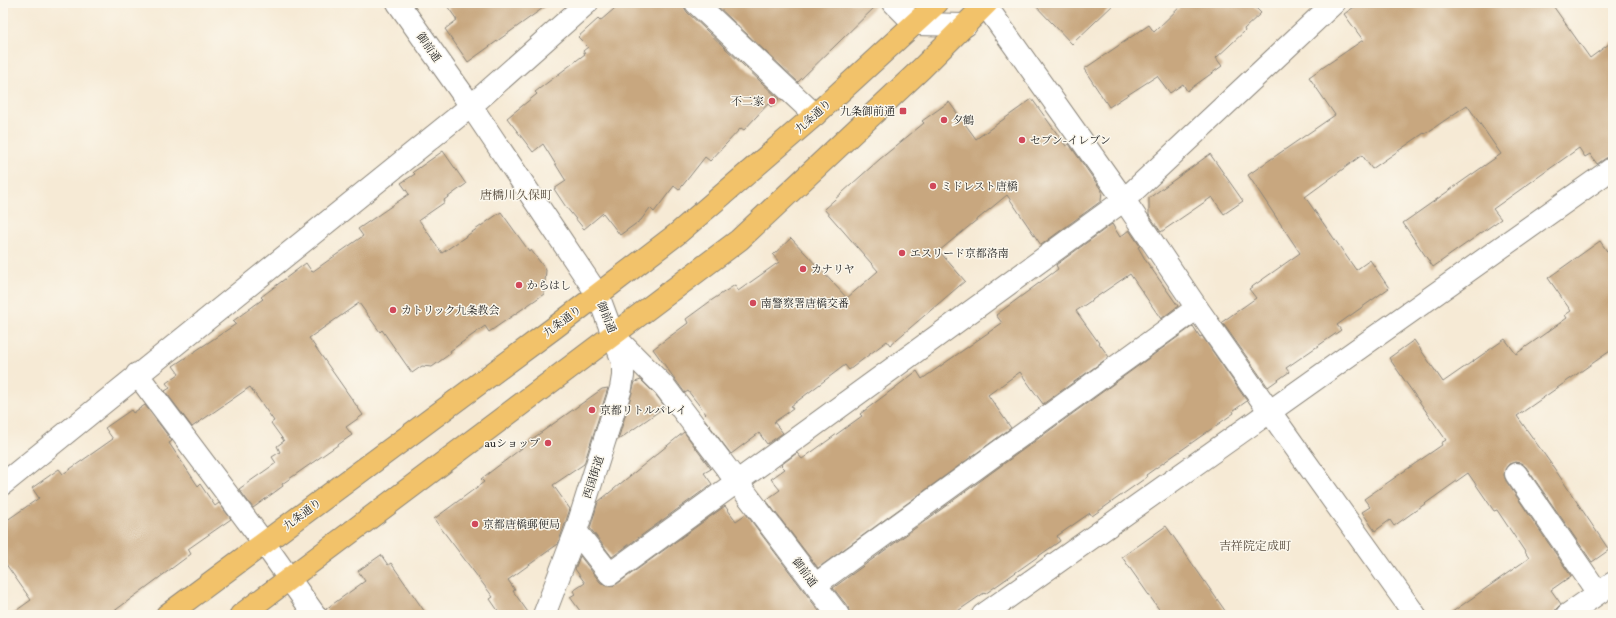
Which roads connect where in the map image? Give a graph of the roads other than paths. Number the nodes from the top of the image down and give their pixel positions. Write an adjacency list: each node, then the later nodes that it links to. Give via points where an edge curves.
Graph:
1 (398, 3): 10 (street, 御前通)
2 (588, 3): 10 (street)
3 (696, 3): 11 (street)
4 (894, 3): 8 (street)
5 (937, 3): 8 (highway, 九条通り)
6 (985, 3): 9 (highway); 13 (street)
7 (1334, 3): 13 (street)
8 (915, 24): 9 (street); 11 (highway, 九条通り)
9 (966, 25): 16 (highway, via 739,240)
10 (471, 106): 14 (street, 御前通); 17 (street)
11 (815, 115): 14 (highway, 九条通り, via 677,234)
12 (1613, 168): 18 (street)
13 (1124, 200): 15 (street); 20 (street)
14 (598, 295): 16 (street, 御前通); 23 (highway, 九条通り)
15 (1197, 308): 18 (street); 25 (street)
16 (614, 336): 20 (street, 御前通, via 665,387); 22 (street, 西国街道, via 622,362 621,388); 24 (highway)
17 (137, 374): 21 (street); 23 (street)
18 (1270, 412): 32 (street); 33 (street)
19 (1516, 474): 26 (street)
20 (738, 482): 22 (street, via 610,574); 25 (street, 御前通)
21 (3, 484)
22 (576, 531): 30 (street, 西国街道)
23 (264, 543): 24 (street); 27 (highway, 九条通り)
24 (289, 579): 28 (highway); 29 (street)
25 (815, 585): 31 (street, 御前通)
26 (1606, 588): 34 (street)
27 (168, 615)
28 (241, 615)
29 (315, 615)
30 (544, 615)
31 (838, 615)
32 (983, 615)
33 (1415, 615)
34 (1567, 615)

